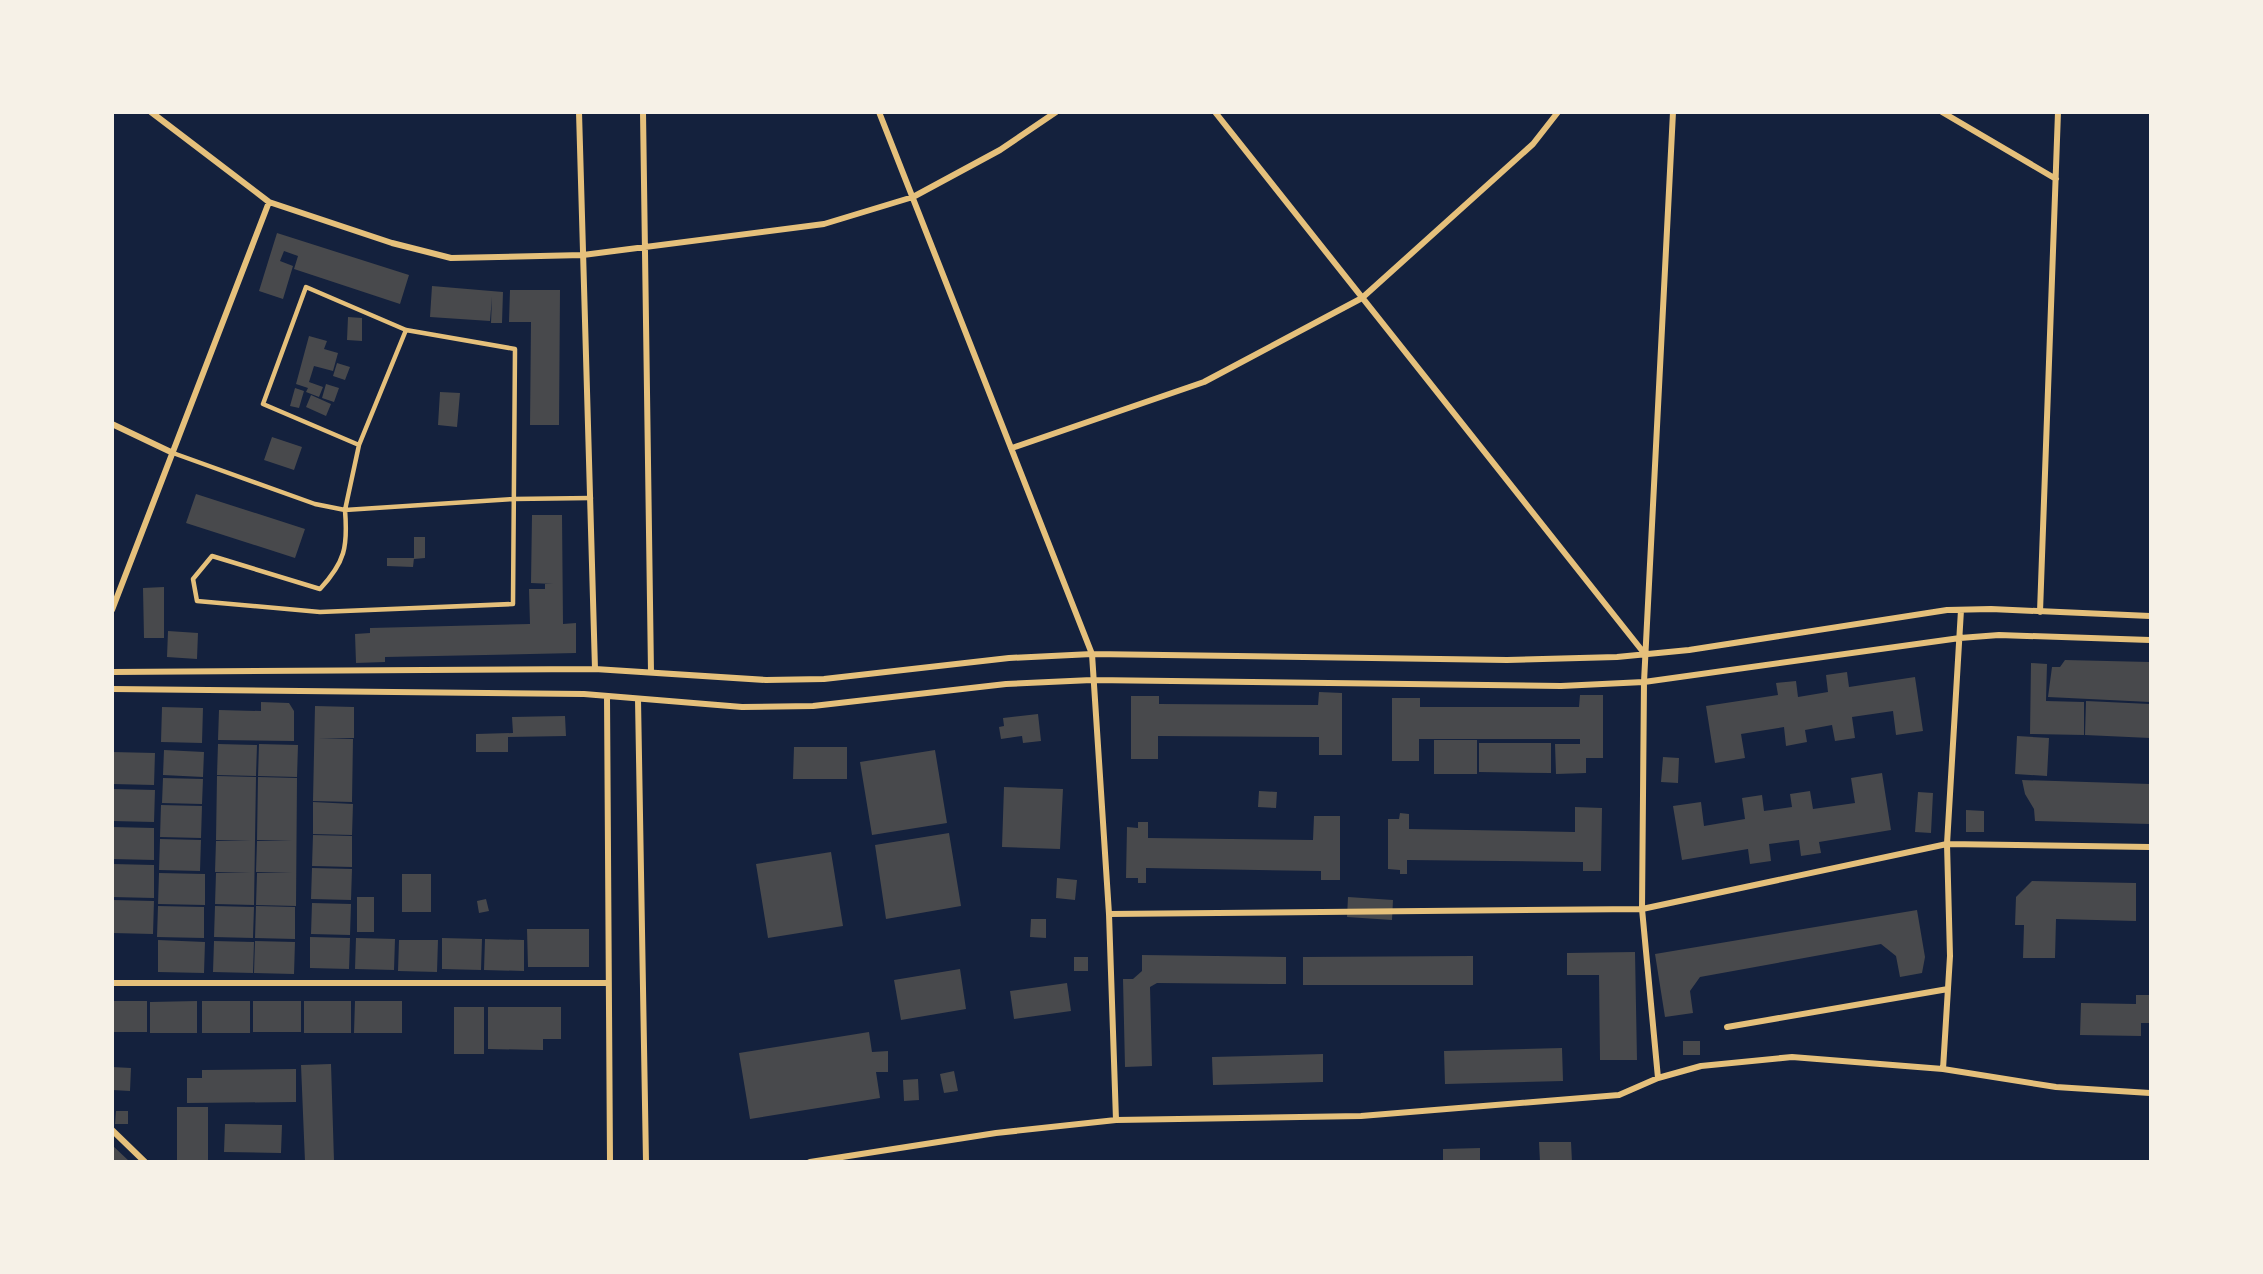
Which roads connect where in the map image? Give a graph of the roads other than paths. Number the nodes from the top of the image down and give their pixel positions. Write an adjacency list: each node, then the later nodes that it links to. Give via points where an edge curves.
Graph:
1 (152, 112): 13 (street)
2 (579, 112): 15 (street)
3 (643, 112): 14 (street)
4 (879, 112): 12 (street)
5 (1056, 112): 12 (street, via 1000,150)
6 (1215, 112): 16 (street)
7 (1558, 112): 16 (street, via 1533,144)
8 (1673, 112): 32 (street)
9 (1942, 112): 11 (street)
10 (2058, 112): 11 (street)
11 (2056, 179): 27 (street)
12 (913, 197): 14 (street, via 824,224); 20 (street)
13 (269, 202): 15 (street, via 392,243 451,258); 21 (street)
14 (644, 246): 15 (street); 35 (street)
15 (583, 255): 22 (street)
16 (1362, 298): 20 (street, via 1204,382); 32 (street)
17 (406, 330): 19 (lane); 19 (lane, via 306,287 263,404); 23 (lane, via 515,349)
18 (112, 424): 21 (street)
19 (359, 445): 24 (lane)
20 (1011, 448): 31 (street)
21 (173, 453): 24 (lane, via 315,504); 25 (street)
22 (591, 498): 23 (lane); 33 (street)
23 (513, 499): 24 (lane); 24 (lane, via 513,604 320,612 197,601 194,579 212,556 320,589 336,571 347,540)
24 (345, 510)
25 (112, 610)
26 (1962, 610): 27 (street); 29 (street); 32 (street)
27 (2040, 612): 28 (street)
28 (2151, 616)
29 (1960, 638): 30 (street, via 2000,635); 37 (street); 41 (street)
30 (2151, 640)
31 (1092, 654): 32 (street, via 1507,660); 35 (street, via 1009,658 824,679 766,680); 36 (street)
32 (1645, 654): 37 (street)
33 (595, 669): 34 (street); 35 (street)
34 (112, 672)
35 (651, 672)
36 (1092, 680): 37 (street, via 1549,686); 40 (street, via 1006,684 813,705 742,707); 44 (street)
37 (1644, 682): 43 (street)
38 (112, 689): 39 (street)
39 (607, 696): 40 (street); 46 (street)
40 (638, 699): 56 (street)
41 (1947, 844): 42 (street); 43 (street); 47 (street)
42 (2151, 848)
43 (1642, 909): 44 (street); 50 (street)
44 (1109, 914): 52 (street)
45 (112, 983): 46 (street)
46 (608, 983): 55 (street)
47 (1948, 989): 48 (street); 49 (street)
48 (1727, 1026)
49 (1943, 1069): 50 (street, via 1792,1057 1701,1066); 51 (street, via 2056,1087)
50 (1658, 1078): 52 (street, via 1619,1095 1385,1114)
51 (2151, 1093)
52 (1116, 1120): 57 (street, via 996,1133)
53 (112, 1130): 54 (street)
54 (145, 1161)
55 (610, 1161)
56 (646, 1161)
57 (810, 1161)

